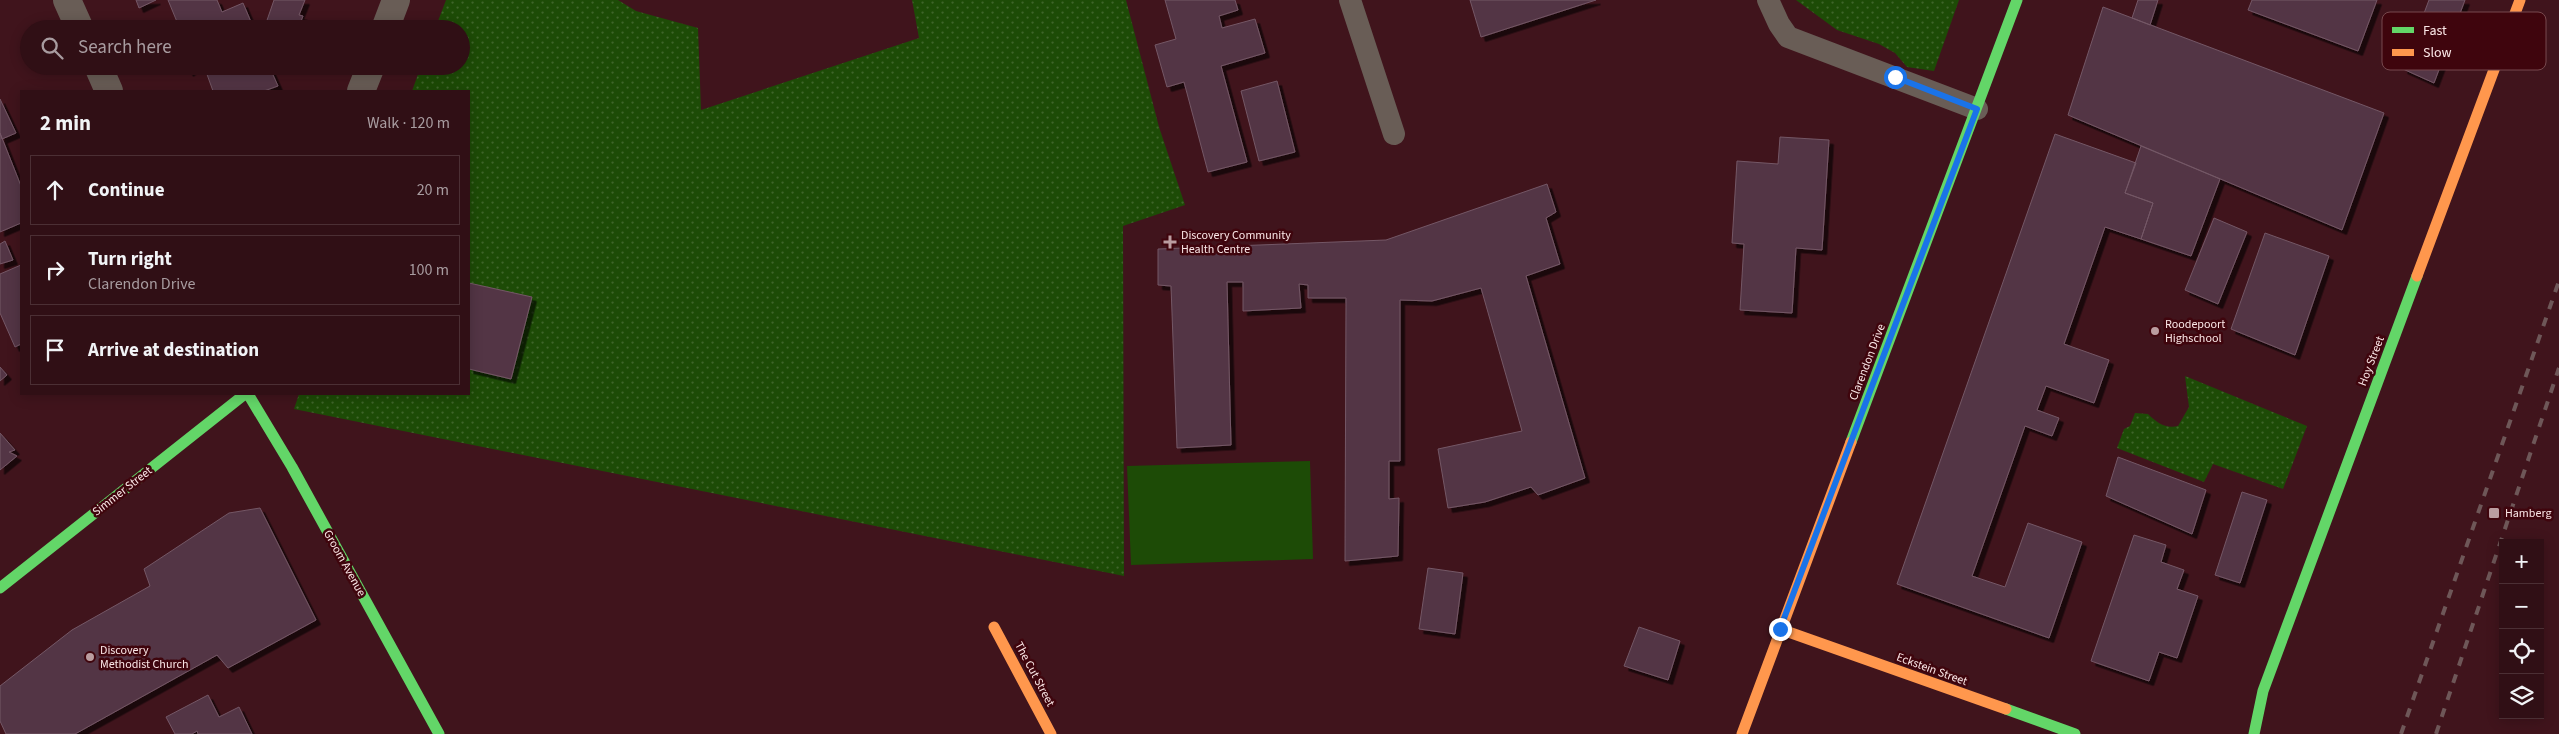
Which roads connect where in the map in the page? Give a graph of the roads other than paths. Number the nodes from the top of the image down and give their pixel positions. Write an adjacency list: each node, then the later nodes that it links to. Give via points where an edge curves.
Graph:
1 (67, 0): 8 (street)
2 (396, 0): 9 (street)
3 (1350, 0): 16 (lane)
4 (1768, 0): 15 (lane, via 1779,24 1782,42)
5 (2017, 0): 15 (street, Clarendon Drive)
6 (2520, 0): 7 (street, Hoy Street)
7 (2516, 12)
8 (76, 20)
9 (388, 20)
10 (2494, 70): 26 (street, Hoy Street, via 2266,682)
11 (102, 75): 13 (street)
12 (367, 75): 14 (street)
13 (109, 90)
14 (361, 90)
15 (1977, 109): 21 (street, Clarendon Drive)
16 (1394, 134)
17 (246, 395): 19 (street, Simmer Street)
18 (248, 395): 22 (street, Groom Avenue, via 292,467)
19 (0, 588)
20 (994, 627): 23 (street, The Cut Street)
21 (1780, 629): 24 (street, Clarendon Drive); 25 (street, Eckstein Street)
22 (439, 734)
23 (1051, 734)
24 (1742, 734)
25 (2075, 734)
26 (2254, 734)

